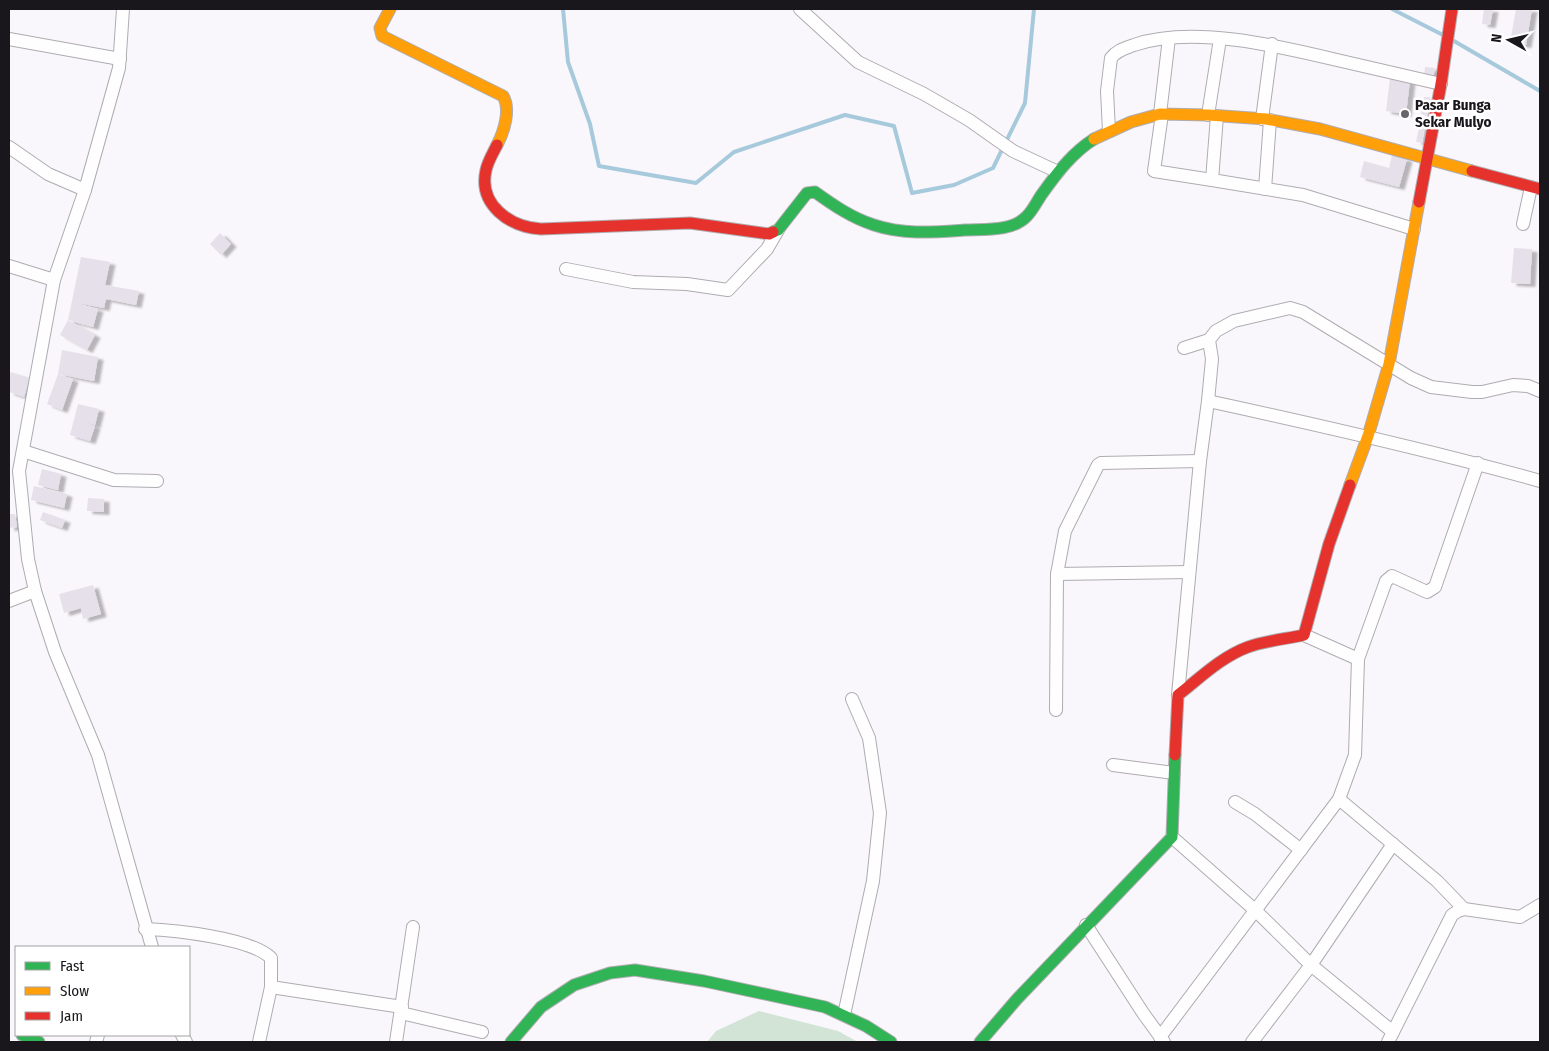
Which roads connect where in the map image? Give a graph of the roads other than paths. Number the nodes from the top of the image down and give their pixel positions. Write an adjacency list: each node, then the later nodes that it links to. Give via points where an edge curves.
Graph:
1 (123, 9): 9 (street)
2 (390, 9): 24 (street, via 380,28 382,36 503,96 506,101 503,132 488,165 485,182 489,202 511,222 524,228 541,229 690,223 769,234)
3 (800, 9): 17 (street, via 858,62 924,94 1013,152)
4 (1452, 9): 10 (street)
5 (1169, 38): 7 (street); 11 (street); 14 (street, via 1149,40 1118,51 1111,58 1107,91)
6 (9, 39): 9 (street)
7 (1220, 39): 8 (street); 12 (street)
8 (1272, 44): 10 (street); 13 (street)
9 (120, 59): 21 (street)
10 (1442, 84): 16 (street)
11 (1161, 114): 12 (street); 14 (street); 18 (street, via 1154,171)
12 (1213, 116): 13 (street); 18 (street)
13 (1266, 119): 16 (street, via 1320,129); 20 (street)
14 (1109, 131): 17 (street, via 1082,147)
15 (9, 147): 21 (street, via 48,174)
16 (1426, 158): 19 (street); 23 (street)
17 (1058, 172): 24 (street, via 1027,216 998,228 942,232 890,230 844,213 811,192)
18 (1212, 180): 20 (street)
19 (1536, 188): 22 (street)
20 (1265, 189): 23 (street, via 1303,195)
21 (85, 190): 27 (street)
22 (1523, 224)
23 (1414, 229): 30 (street)
24 (778, 230): 26 (street, via 767,249 728,290 687,284 633,282)
25 (9, 266): 27 (street)
26 (566, 269)
27 (54, 280): 34 (street)
28 (1209, 340): 29 (street); 30 (street, via 1216,331 1234,321 1290,308 1303,312); 32 (street, via 1212,359)
29 (1184, 348)
30 (1389, 364): 31 (street, via 1431,387 1472,392 1528,386); 33 (street)
31 (1540, 391)
32 (1208, 401): 33 (street); 35 (street)
33 (1368, 436): 36 (street); 44 (street, via 1329,544)
34 (23, 451): 37 (street); 38 (street, via 114,480)
35 (1200, 461): 40 (street); 41 (street, via 1098,465 1065,531)
36 (1478, 463): 39 (street); 45 (street, via 1435,587 1428,592 1388,577)
37 (14, 470): 42 (street)
38 (157, 481)
39 (1540, 481)
40 (1189, 572): 41 (street); 46 (street)
41 (1057, 574): 48 (street)
42 (35, 591): 43 (street); 61 (street, via 55,652 98,756)
43 (9, 601)
44 (1304, 635): 45 (street); 46 (street, via 1241,650)
45 (1358, 659): 51 (street, via 1355,755)
46 (1178, 695): 50 (street)
47 (852, 699): 66 (street, via 869,738 880,813 873,881)
48 (1056, 710)
49 (1114, 765): 50 (street)
50 (1174, 773): 53 (street)
51 (1339, 799): 54 (street); 55 (street)
52 (1234, 802): 55 (street)
53 (1172, 837): 58 (street); 59 (street)
54 (1393, 844): 57 (street); 63 (street)
55 (1301, 850): 58 (street)
56 (1540, 904): 57 (street, via 1520,917)
57 (1464, 909): 69 (street, via 1452,915)
58 (1256, 911): 63 (street); 70 (street)
59 (1086, 925): 70 (street); 76 (street)
60 (413, 927): 65 (street)
61 (145, 929): 62 (street); 64 (street, via 216,938 266,953 271,958)
62 (152, 946)
63 (1311, 965): 69 (street); 77 (street)
64 (271, 987): 65 (street); 72 (street)
65 (402, 1010): 67 (street); 73 (street)
66 (844, 1015): 74 (street, via 825,1007 768,994 635,970 610,973 574,985 541,1007); 75 (street)
67 (482, 1032)
68 (24, 1036): 71 (street)
69 (1390, 1037)
70 (1162, 1040)
71 (39, 1042)
72 (259, 1042)
73 (396, 1042)
74 (511, 1042)
75 (891, 1042)
76 (980, 1042)
77 (1252, 1042)

